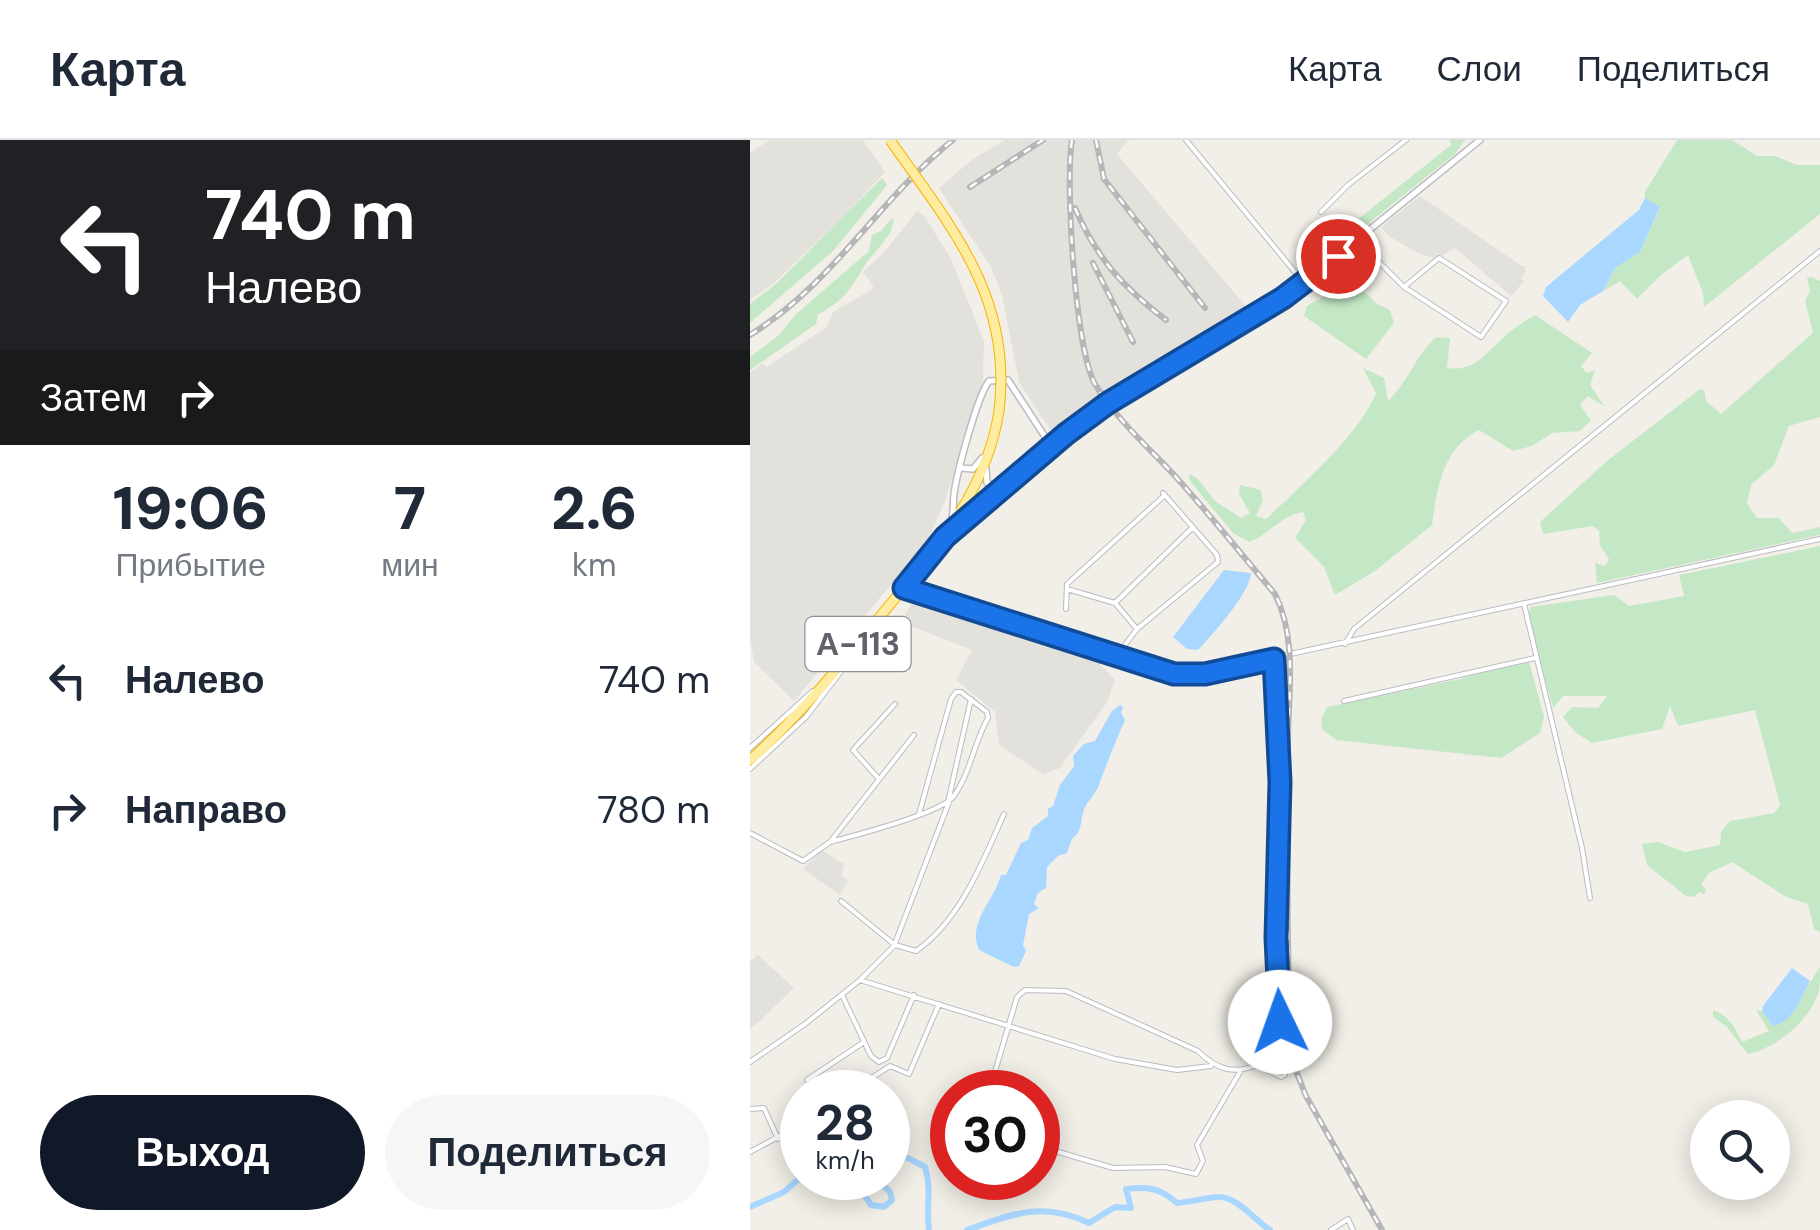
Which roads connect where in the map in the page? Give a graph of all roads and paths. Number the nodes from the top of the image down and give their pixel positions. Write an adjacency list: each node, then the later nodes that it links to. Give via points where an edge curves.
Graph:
1 (886, 140): 11 (highway, А-113, bridge, via 964,247 984,287 1000,348)
2 (1186, 140): 8 (street)
3 (1406, 140): 5 (street)
4 (1480, 140): 6 (street)
5 (1320, 212)
6 (1357, 241): 8 (street); 9 (street)
7 (1820, 252): 25 (street, via 1354,630)
8 (1304, 283): 10 (street, via 1108,403)
9 (1404, 287): 9 (street, via 1439,258 1506,301 1481,337)
10 (1051, 446): 12 (street, via 1008,380 992,380); 13 (street)
11 (984, 460): 12 (street, via 973,469); 13 (street, via 989,486); 14 (highway, А-113); 16 (highway, А-113)
12 (960, 468): 14 (street)
13 (1007, 485): 16 (street)
14 (952, 517): 33 (highway, А-113, via 813,691)
15 (1193, 527): 19 (street, via 1164,494); 20 (street); 24 (street, via 1218,562)
16 (945, 537): 18 (highway, А-113)
17 (1820, 539): 21 (street)
18 (904, 588): 23 (highway, А-113); 26 (street)
19 (1067, 589): 20 (street); 22 (street)
20 (1115, 602): 24 (street)
21 (1524, 604): 25 (street); 27 (street)
22 (1066, 609)
23 (878, 619): 33 (highway, А-113, via 800,713); 34 (street, via 806,717)
24 (1137, 629): 26 (street)
25 (1345, 644): 28 (street)
26 (1118, 654): 28 (street, via 1189,676)
27 (1537, 658): 30 (street); 41 (street)
28 (1274, 659): 55 (street, via 1278,990 1287,1070 1280,1077 1256,1065)
29 (971, 699): 36 (street); 36 (street, via 988,718); 37 (street, via 953,694)
30 (1344, 701)
31 (895, 704): 35 (street, via 854,750)
32 (914, 735): 35 (street)
33 (750, 753)
34 (750, 769)
35 (878, 778): 40 (street)
36 (949, 801): 37 (street); 43 (street)
37 (919, 814): 40 (street)
38 (1004, 814): 43 (street, via 977,873 933,939 916,951)
39 (750, 834): 40 (street, via 803,861)
40 (830, 842)
41 (1590, 898)
42 (841, 901): 43 (street)
43 (895, 944): 44 (street)
44 (860, 980): 45 (street); 46 (street)
45 (842, 994): 49 (street); 50 (street)
46 (914, 995): 47 (street); 49 (street, via 887,1058 874,1059)
47 (938, 1004): 48 (street); 54 (street)
48 (1010, 1024): 51 (street, via 1076,1050 1157,1068); 51 (street, via 1021,991 1066,991 1198,1051); 53 (street)
49 (864, 1042): 52 (street)
50 (750, 1062)
51 (1213, 1066): 55 (street)
52 (822, 1070)
53 (996, 1070)
54 (910, 1072)
55 (1240, 1072): 59 (street, via 1197,1145 1203,1161 1196,1174 1113,1168)
56 (750, 1108): 57 (street, via 764,1108)
57 (778, 1139): 58 (street)
58 (750, 1152)
59 (1060, 1152)
60 (1331, 1230): 61 (street, via 1348,1219)
61 (1353, 1230)

